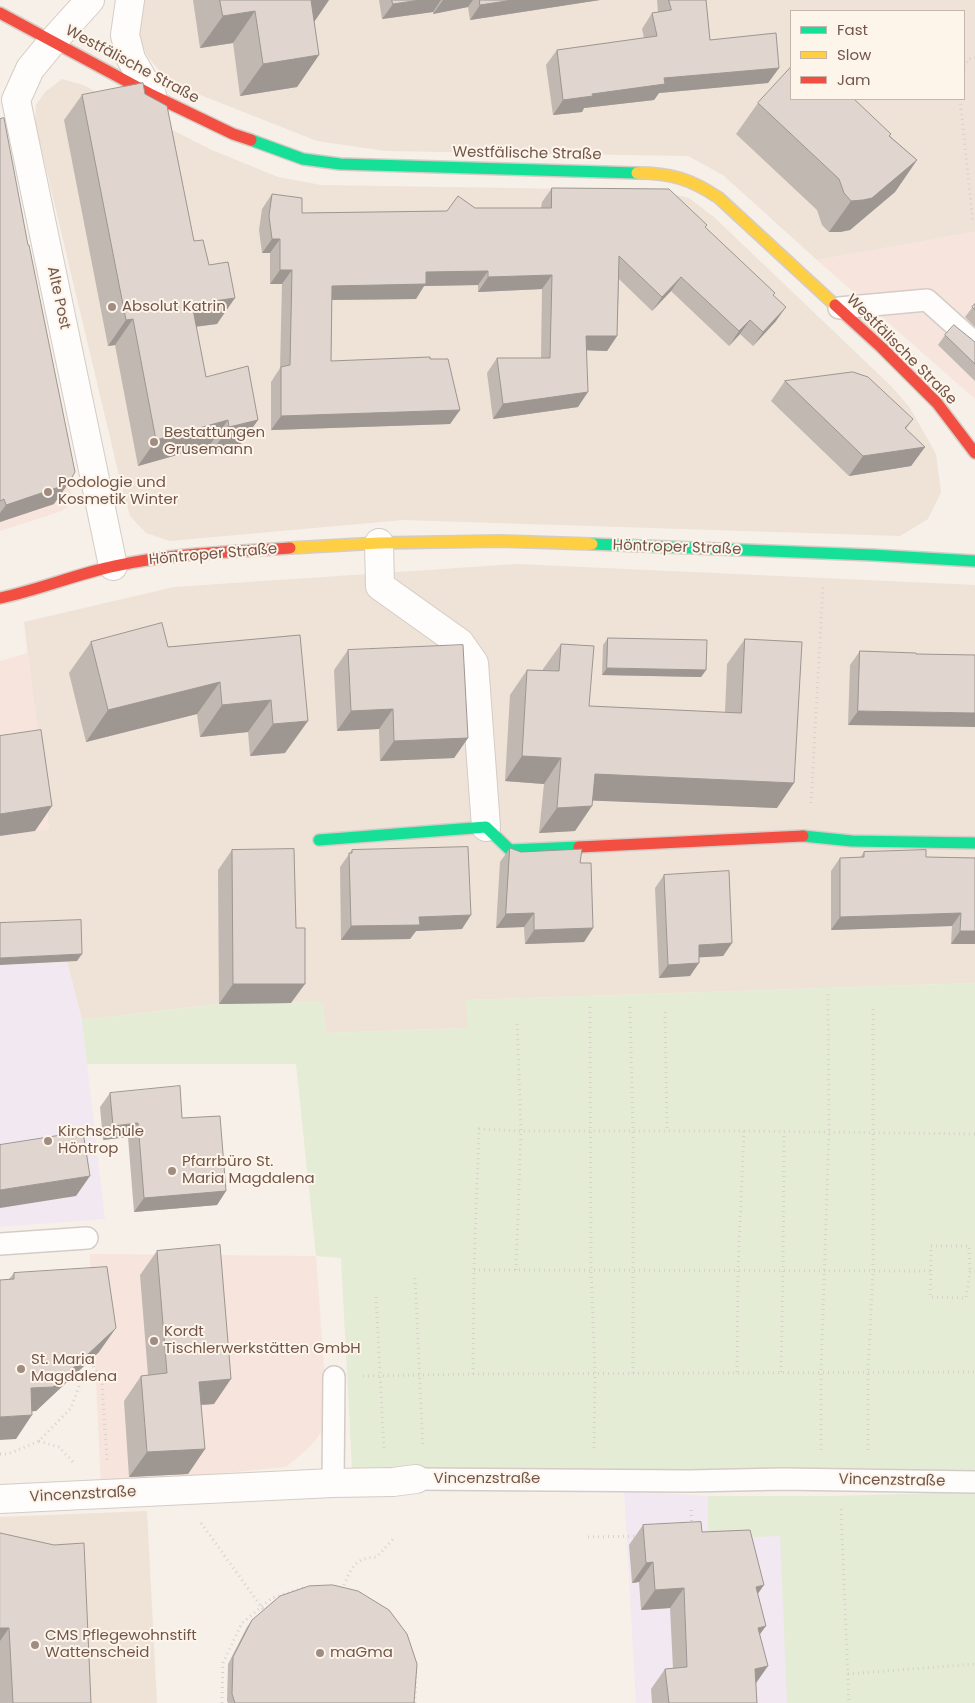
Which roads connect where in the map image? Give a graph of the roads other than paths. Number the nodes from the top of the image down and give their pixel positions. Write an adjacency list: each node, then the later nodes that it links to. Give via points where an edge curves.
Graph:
1 (90, 0): 4 (street, Alte Post)
2 (130, 0): 5 (street, via 125,35 131,59)
3 (0, 13): 4 (street, Westfälische Straße)
4 (53, 40): 5 (street, Westfälische Straße); 11 (street, Alte Post, via 30,69 16,100)
5 (152, 95): 6 (street, Westfälische Straße, via 233,134 303,160 349,165 675,175 691,180 719,198)
6 (839, 308): 7 (lane, via 927,300); 8 (street, Westfälische Straße, via 937,403)
7 (975, 343)
8 (975, 453)
9 (379, 543): 10 (street, Höntroper Straße, via 500,541); 11 (street, Höntroper Straße, via 168,556); 15 (street, via 380,586 460,643 474,663)
10 (975, 561)
11 (113, 566): 12 (street, Höntroper Straße)
12 (20, 594): 13 (street, Höntroper Straße); 14 (street, Höntroper Straße)
13 (0, 598)
14 (0, 605)
15 (486, 827): 16 (street); 17 (street, via 510,850 810,836 852,841)
16 (319, 840)
17 (975, 843)
18 (87, 1238): 19 (lane)
19 (0, 1244)
20 (334, 1377): 23 (lane)
21 (420, 1466): 22 (lane, Vincenzstraße, via 689,1481); 23 (street, Vincenzstraße, via 393,1482)
22 (975, 1482)
23 (333, 1483): 24 (street, Vincenzstraße)
24 (0, 1499)

